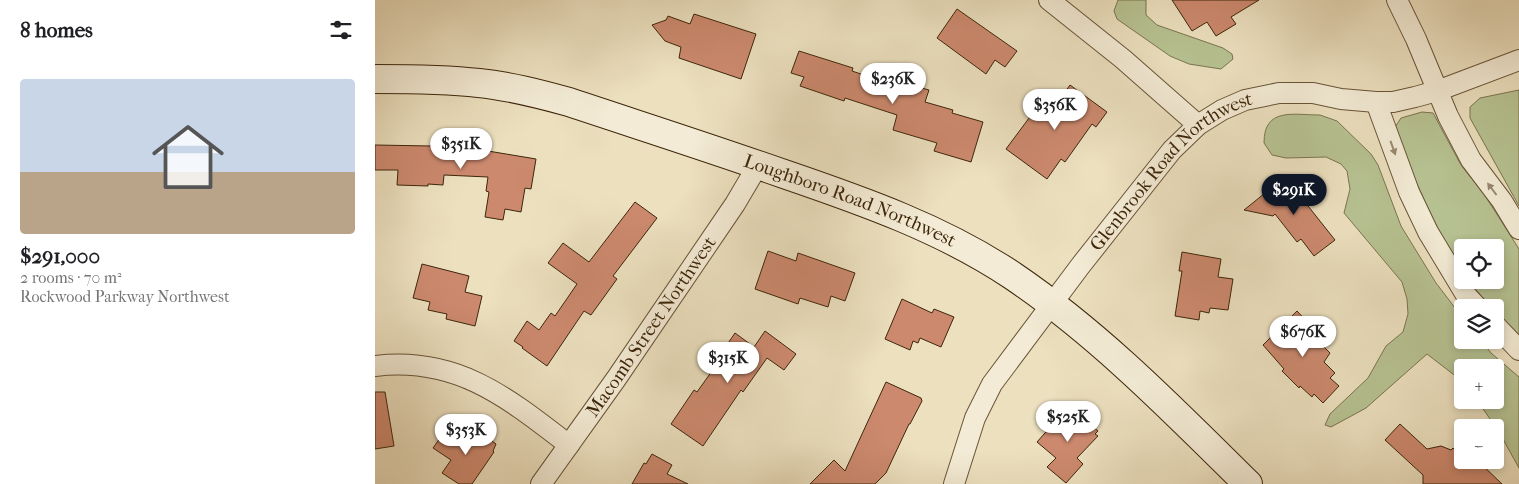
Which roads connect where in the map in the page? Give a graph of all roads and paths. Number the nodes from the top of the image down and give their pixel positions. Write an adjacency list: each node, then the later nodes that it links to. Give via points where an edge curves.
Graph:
1 (1049, 0): 7 (street)
2 (1397, 0): 5 (street)
3 (1519, 60): 5 (street, Glenbrook Road Northwest)
4 (375, 79): 8 (main road, Loughboro Road Northwest, via 462,81 539,93)
5 (1437, 91): 6 (street, Glenbrook Road Northwest, via 1393,102); 9 (street, one-way to 5, via 1471,160)
6 (1376, 102): 7 (street, Glenbrook Road Northwest, via 1313,93 1279,93 1245,100); 10 (street, one-way to 10, via 1409,192 1428,232)
7 (1198, 125): 11 (street, Glenbrook Road Northwest, via 1172,150)
8 (758, 164): 11 (main road, Loughboro Road Northwest, via 937,233 1012,275); 15 (street, Macomb Street Northwest, via 729,212)
9 (1519, 229)
10 (1470, 299)
11 (1051, 304): 17 (street, Glenbrook Road Northwest, via 986,395 971,429); 18 (main road, Loughboro Road Northwest, via 1077,322 1138,376)
12 (1504, 334): 13 (street)
13 (1519, 350)
14 (375, 366): 15 (street, via 421,365 467,377 497,393)
15 (569, 444): 16 (street, Macomb Street Northwest)
16 (541, 484)
17 (954, 484)
18 (1248, 484)

